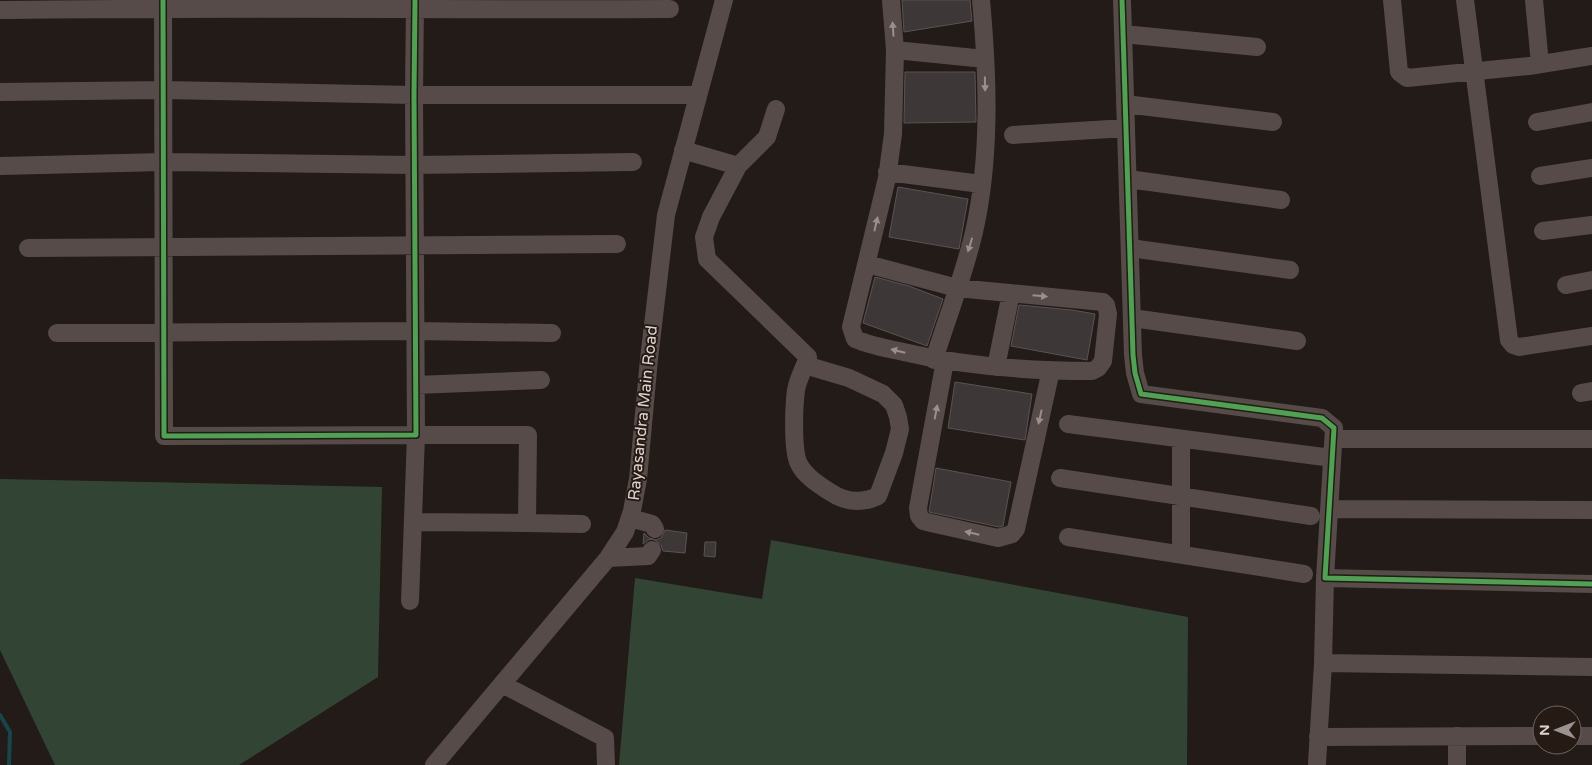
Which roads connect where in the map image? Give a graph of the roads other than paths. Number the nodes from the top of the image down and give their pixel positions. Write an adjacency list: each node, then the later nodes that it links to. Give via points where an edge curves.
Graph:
1 (724, 0): 22 (street, Rayasandra Main Road)
2 (891, 0): 14 (street, one-way to 2)
3 (980, 0): 16 (street)
4 (1122, 0): 12 (street)
5 (1392, 0): 18 (street, via 1399,72 1412,79)
6 (1465, 0): 18 (street)
7 (1534, 0): 17 (street)
8 (163, 4): 9 (street); 11 (street); 19 (street)
9 (415, 5): 10 (street); 21 (street)
10 (670, 9)
11 (0, 10)
12 (1123, 34): 13 (street); 23 (street)
13 (1257, 47)
14 (895, 50): 16 (street); 37 (street, via 893,134)
15 (1592, 56): 17 (street)
16 (985, 58): 40 (street, one-way to 40)
17 (1540, 64): 18 (street)
18 (1474, 72): 60 (street, via 1509,340 1519,347)
19 (163, 90): 20 (street); 21 (street); 31 (street)
20 (0, 92)
21 (414, 94): 22 (street); 33 (street)
22 (698, 95): 30 (street, Rayasandra Main Road)
23 (1125, 104): 26 (street); 28 (street)
24 (776, 109): 35 (street, via 767,137)
25 (1592, 112): 27 (street)
26 (1273, 122)
27 (1537, 122)
28 (1126, 128): 29 (street); 39 (street)
29 (1012, 135)
30 (683, 150): 35 (street); 79 (street, Rayasandra Main Road, via 666,216 638,479)
31 (163, 162): 33 (street); 34 (street); 46 (street)
32 (633, 162): 33 (street)
33 (414, 165): 45 (street)
34 (0, 166)
35 (738, 166): 63 (street, via 710,217 704,237 707,259 808,357)
36 (1592, 168): 38 (street)
37 (888, 172): 40 (street); 49 (street, one-way to 37)
38 (1540, 176)
39 (1128, 179): 41 (street); 48 (street)
40 (982, 184): 53 (street, one-way to 53, via 974,232)
41 (1281, 200)
42 (1592, 225): 43 (street)
43 (1543, 231)
44 (617, 244): 45 (street)
45 (414, 246): 46 (street); 56 (street)
46 (164, 247): 47 (street); 57 (street)
47 (28, 248)
48 (1130, 248): 50 (street); 55 (street)
49 (867, 264): 53 (street); 62 (street, one-way to 49, via 855,339 851,327)
50 (1290, 270)
51 (1592, 280): 52 (street)
52 (1566, 285)
53 (957, 288): 54 (street); 62 (street)
54 (1011, 293): 64 (street); 65 (street, one-way to 65, via 1098,301 1106,305 1103,360 1098,368 1092,371)
55 (1132, 318): 61 (street); 71 (street, via 1135,373 1141,394 1322,418 1334,428)
56 (415, 331): 57 (street); 59 (street); 67 (street)
57 (164, 332): 58 (street); 69 (street, via 164,436)
58 (57, 333)
59 (552, 333)
60 (1592, 336)
61 (1297, 341)
62 (939, 360): 64 (street); 65 (street, one-way to 62, via 1016,529 1012,534 998,538 930,523 918,516)
63 (805, 365): 63 (street, via 796,389 794,409 798,464 814,482 837,496 862,502 878,496 900,429 894,405 884,394 849,378)
64 (996, 367): 65 (street)
65 (1051, 370)
66 (541, 380): 67 (street)
67 (416, 384): 69 (street)
68 (1068, 424): 70 (street)
69 (416, 435): 80 (street); 81 (street, via 528,436)
70 (1181, 439): 73 (street); 75 (street)
71 (1335, 439): 72 (street); 73 (street)
72 (1592, 439)
73 (1332, 458): 76 (street)
74 (1060, 478): 75 (street)
75 (1181, 497): 78 (street); 86 (street)
76 (1329, 509): 77 (street); 89 (street)
77 (1592, 510)
78 (1311, 516)
79 (630, 518): 83 (street, via 652,524); 87 (street, Rayasandra Main Road)
80 (413, 522): 81 (street); 91 (street)
81 (527, 522): 82 (street)
82 (582, 524)
83 (655, 530)
84 (1068, 537): 86 (street)
85 (652, 550): 87 (street, via 648,556)
86 (1181, 554): 88 (street)
87 (608, 558): 94 (street, Rayasandra Main Road)
88 (1304, 574)
89 (1325, 578): 90 (street); 92 (street)
90 (1592, 584)
91 (410, 601)
92 (1322, 663): 93 (street); 97 (street)
93 (1592, 667)
94 (502, 684): 99 (street, Rayasandra Main Road); 100 (street, via 605,738)
95 (1457, 736): 96 (street); 97 (street); 101 (street)
96 (1532, 736)
97 (1318, 737): 98 (street)
98 (1317, 763)
99 (434, 765)
100 (606, 765)
101 (1457, 765)

